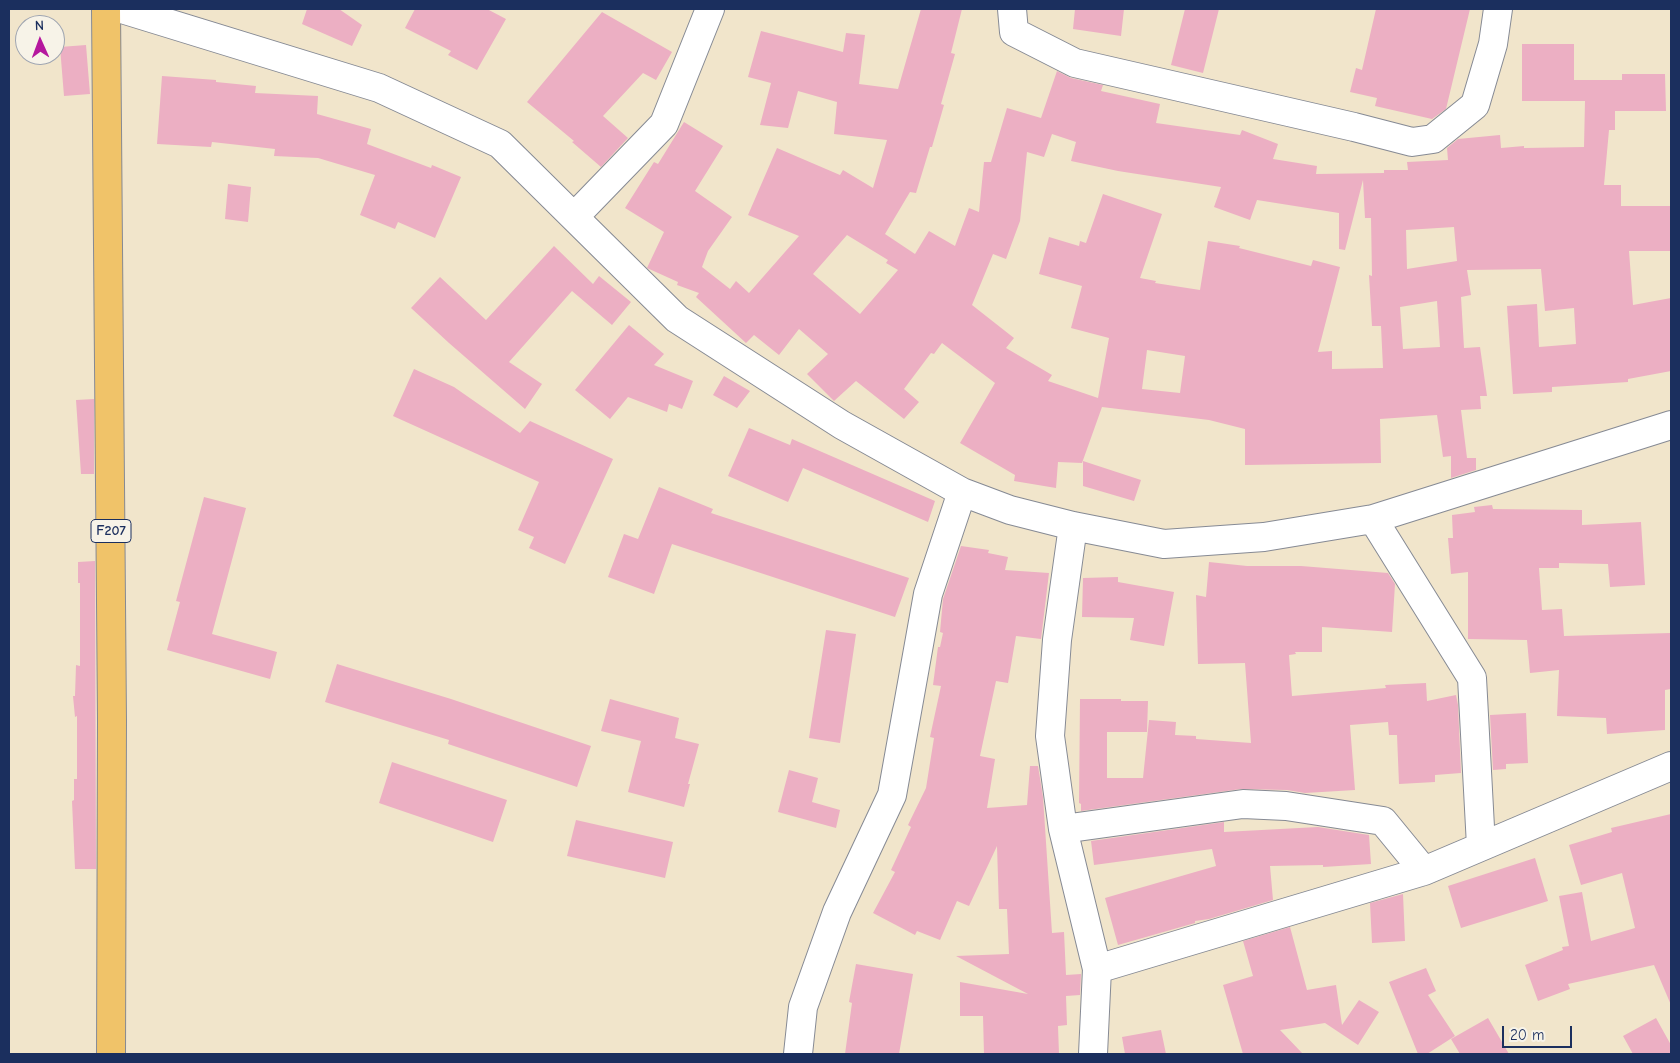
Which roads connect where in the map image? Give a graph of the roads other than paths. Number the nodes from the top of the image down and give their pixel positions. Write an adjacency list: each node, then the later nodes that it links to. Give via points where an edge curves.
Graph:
1 (106, 9): 16 (main road, F207, via 112,711)
2 (122, 9): 6 (street, via 379,88 500,144)
3 (710, 9): 6 (street, via 664,124)
4 (1012, 9): 5 (street, via 1014,32 1075,64 1412,142 1433,139 1475,105 1493,44)
5 (1498, 9)
6 (574, 217): 8 (street, via 676,319 842,425)
7 (1671, 425): 9 (street)
8 (962, 492): 10 (street, via 1010,510); 17 (street, via 928,594 892,795 834,921 803,1007)
9 (1374, 519): 10 (street, via 1264,537 1164,544); 13 (street, via 1472,678)
10 (1073, 526): 12 (street, via 1050,736)
11 (1671, 766): 13 (street)
12 (1063, 829): 14 (street, via 1243,804 1286,806 1383,821); 15 (street)
13 (1481, 846): 14 (street)
14 (1424, 871): 15 (street)
15 (1097, 969): 18 (street)
16 (111, 1054)
17 (798, 1054)
18 (1093, 1054)

